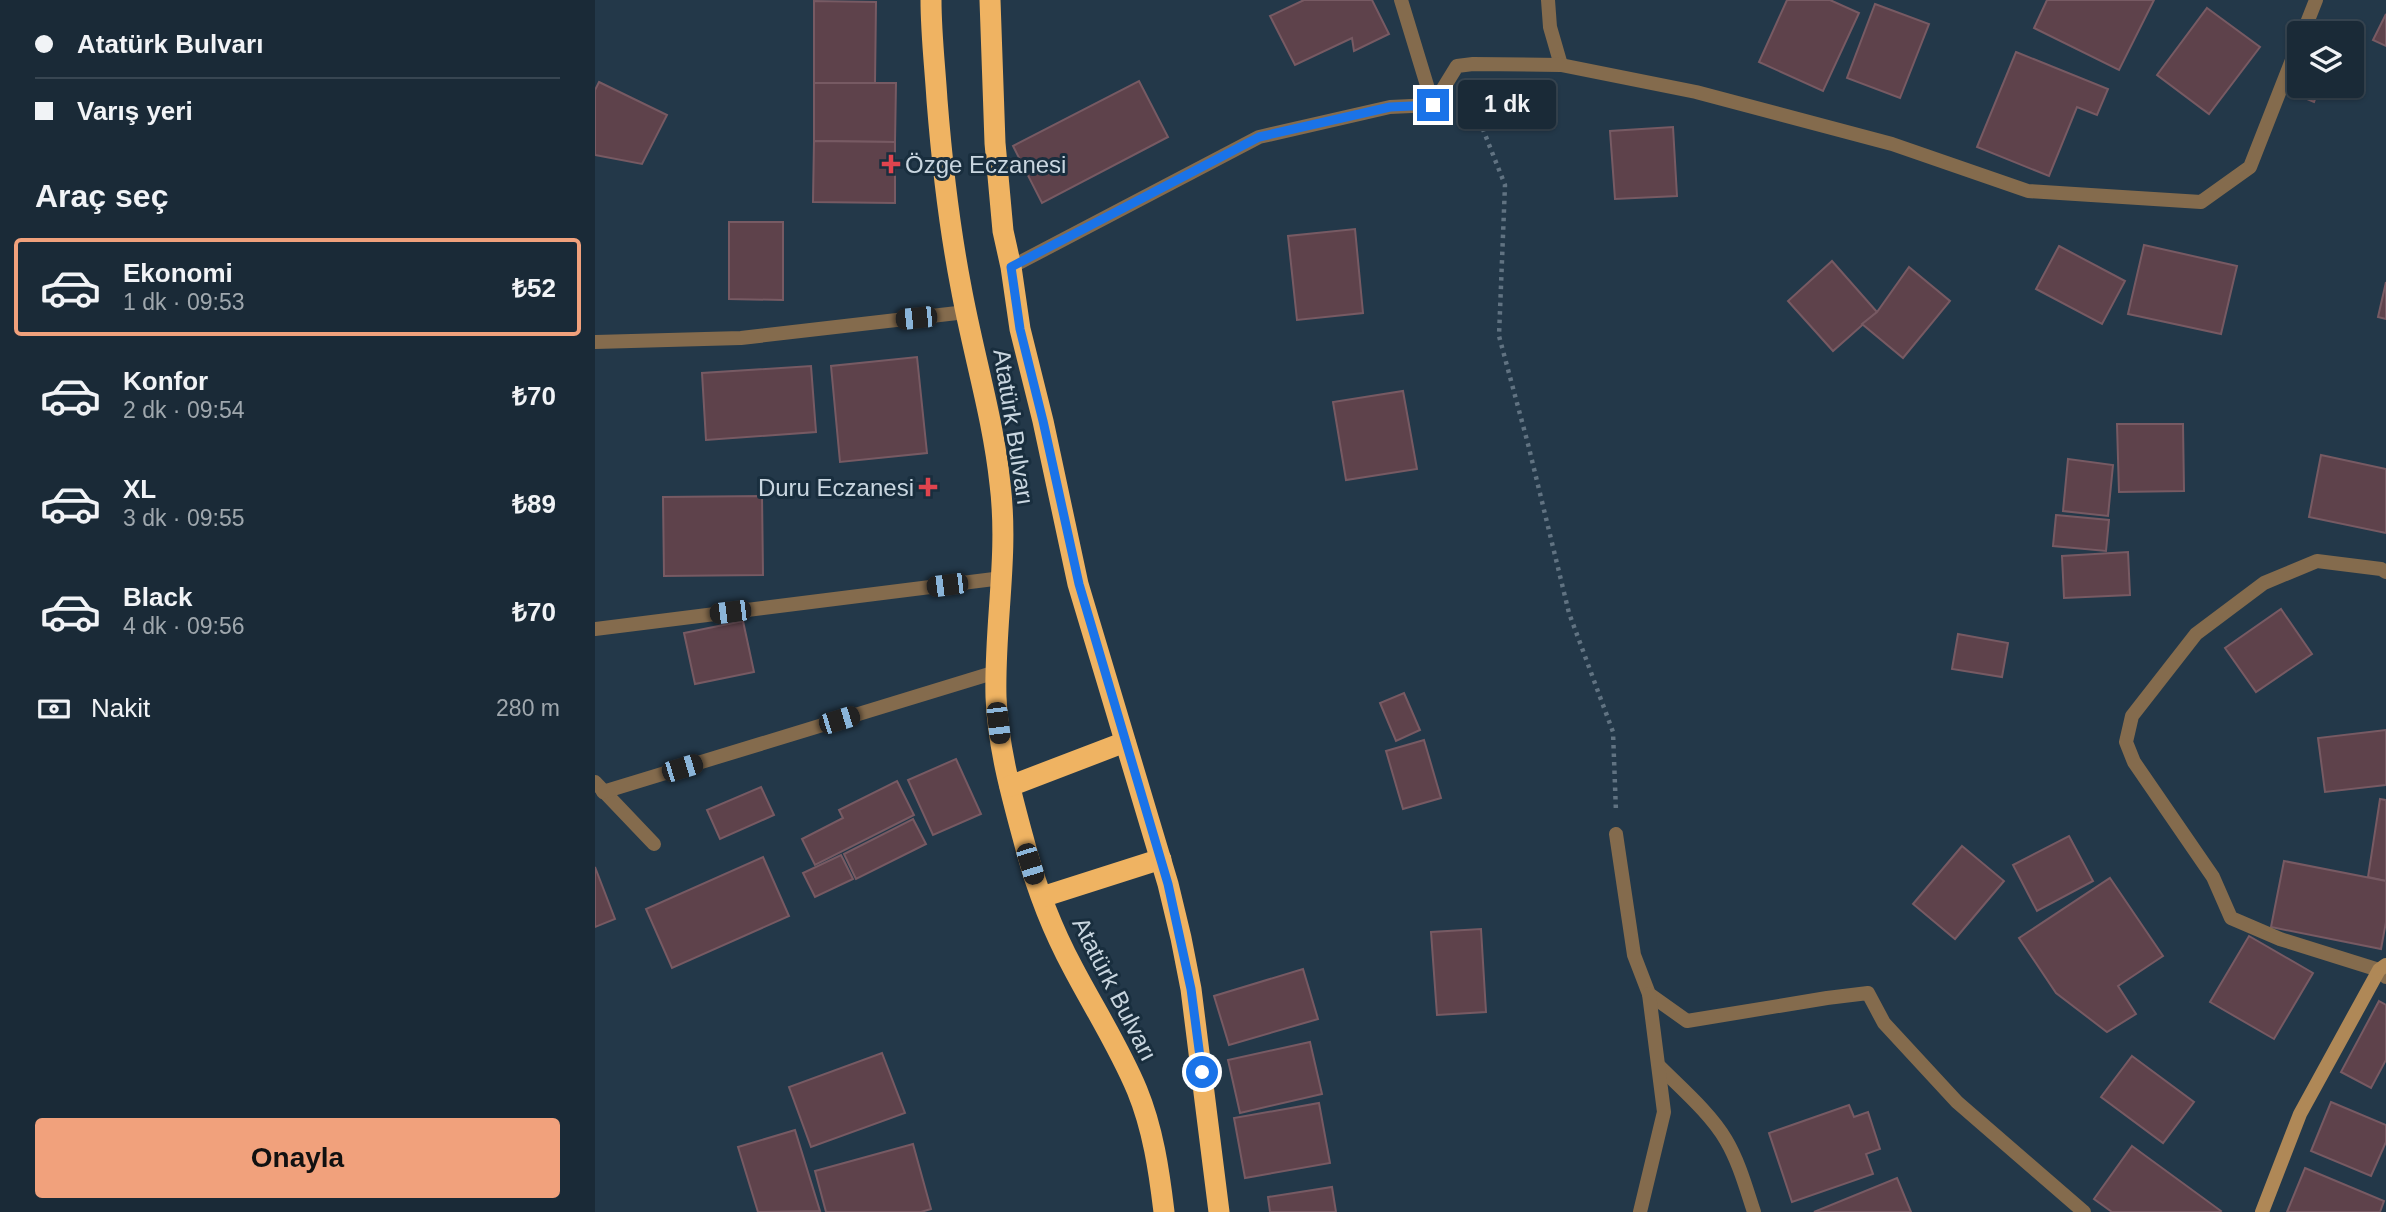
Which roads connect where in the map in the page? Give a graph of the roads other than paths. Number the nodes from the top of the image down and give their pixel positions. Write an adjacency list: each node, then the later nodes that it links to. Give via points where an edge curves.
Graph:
1 (931, 0): 11 (highway, Atatürk Bulvarı, via 950,220)
2 (990, 0): 10 (highway, Atatürk Bulvarı, via 995,143)
3 (1401, 0): 9 (street)
4 (1548, 0): 7 (street)
5 (2316, 0): 6 (street)
6 (2308, 21)
7 (1561, 65): 8 (street, via 1696,92 1892,144 2028,191 2201,202 2250,167); 9 (street, via 1457,66)
8 (2287, 73)
9 (1433, 105): 10 (street, via 1390,107 1259,137)
10 (1011, 267): 17 (highway, Atatürk Bulvarı, via 1020,329 1079,584)
11 (966, 312): 12 (street, via 741,338); 14 (highway, Atatürk Bulvarı, via 996,453)
12 (595, 342)
13 (2386, 572): 24 (street, via 2316,561 2264,583 2196,634 2132,716 2126,742 2134,762 2213,877 2231,918 2280,939)
14 (1002, 578): 15 (street); 16 (highway, Atatürk Bulvarı)
15 (595, 629)
16 (996, 672): 18 (highway, Atatürk Bulvarı, via 998,723); 19 (street)
17 (1125, 742): 18 (highway); 22 (highway, Atatürk Bulvarı)
18 (1010, 786): 23 (highway, Atatürk Bulvarı)
19 (599, 787): 21 (street)
20 (1616, 834): 25 (street, via 1634,955)
21 (654, 844)
22 (1161, 859): 23 (highway); 28 (highway, Atatürk Bulvarı, via 1191,989)
23 (1042, 897): 27 (highway, Atatürk Bulvarı, via 1137,1091 1153,1140)
24 (2383, 970): 32 (street, via 2300,1114)
25 (1649, 994): 26 (street); 31 (street, via 1687,1021 1868,993 1884,1023 1957,1102)
26 (1660, 1067): 29 (street, via 1664,1112); 30 (street, via 1726,1139)
27 (1164, 1212)
28 (1219, 1212)
29 (1640, 1212)
30 (1754, 1212)
31 (2084, 1212)
32 (2262, 1212)

